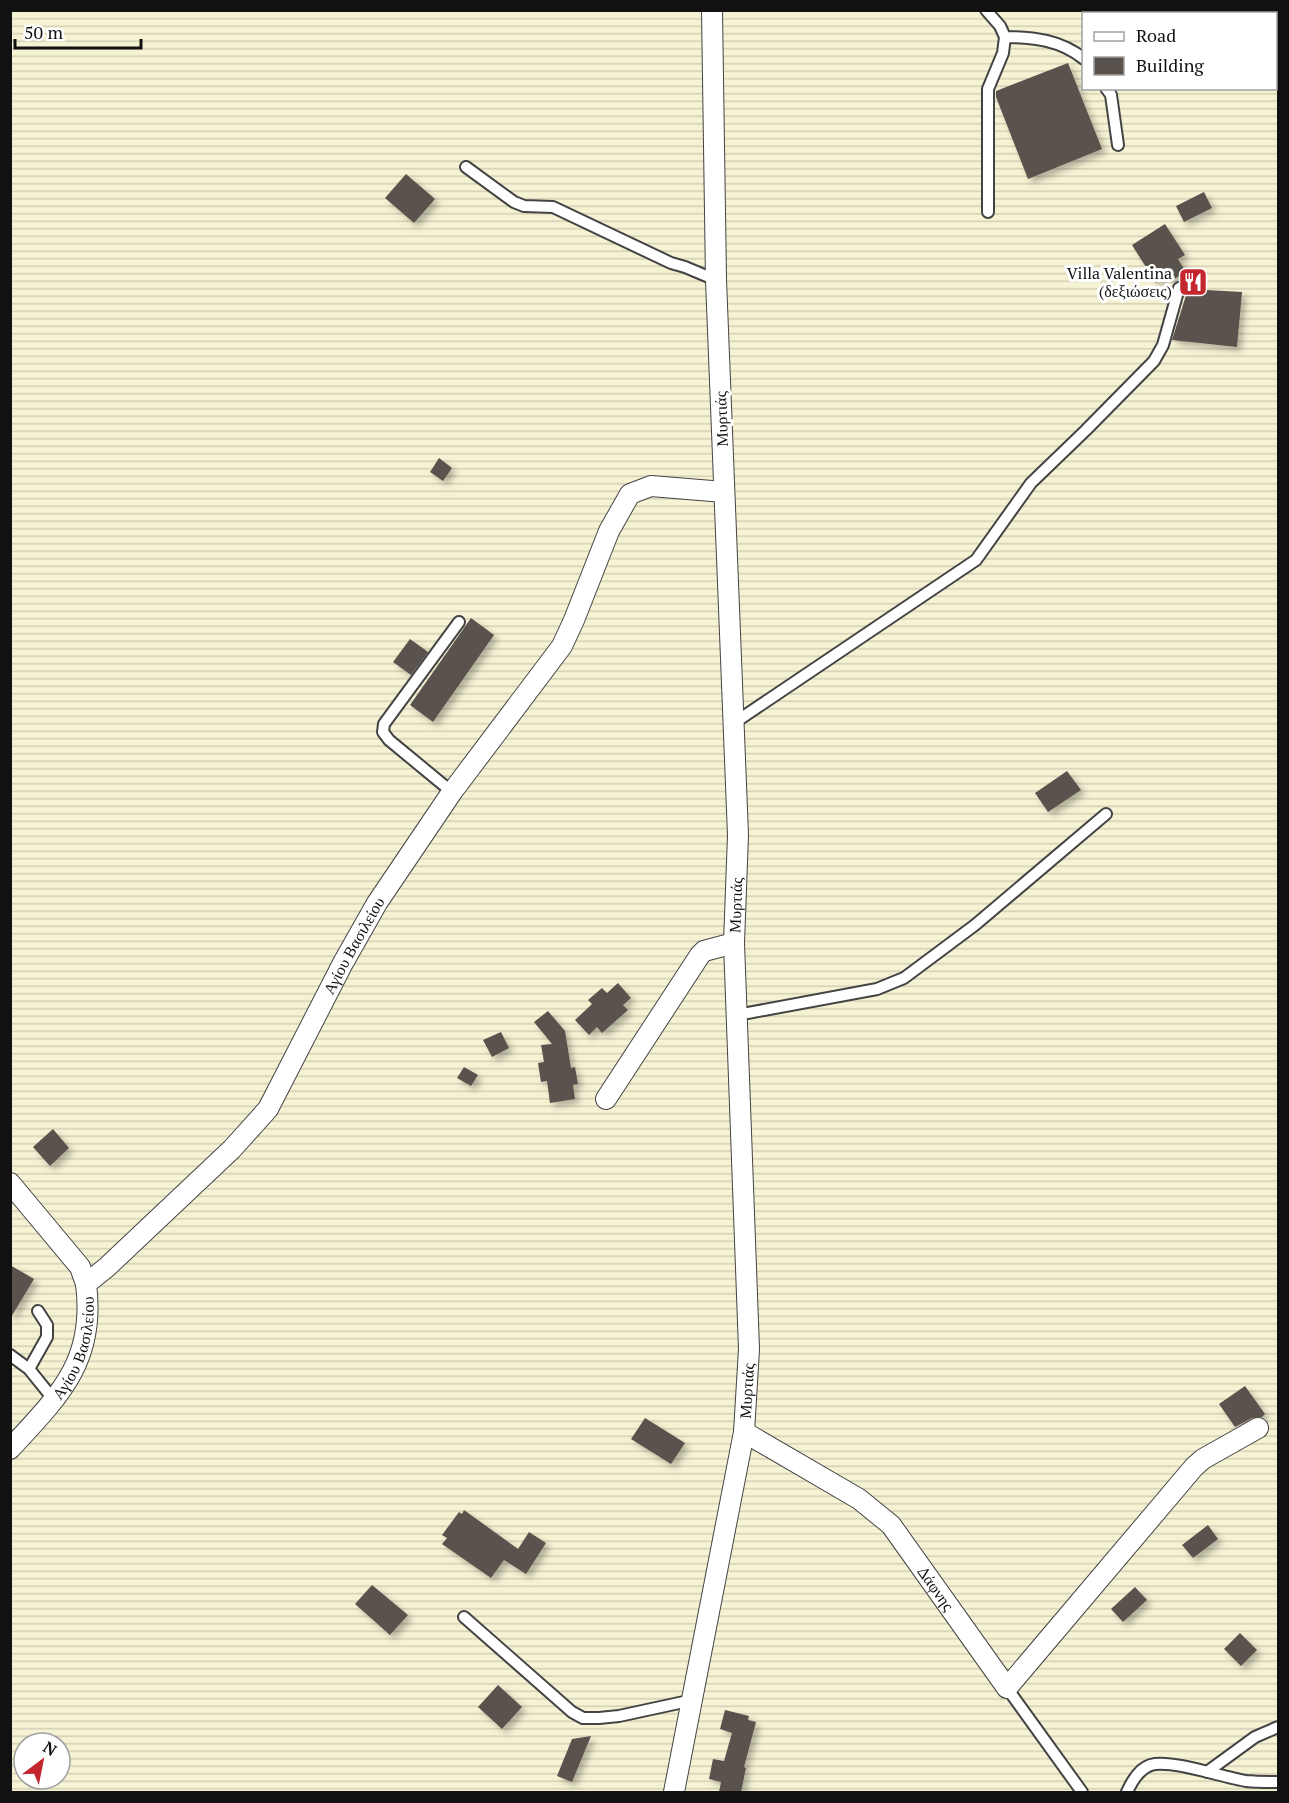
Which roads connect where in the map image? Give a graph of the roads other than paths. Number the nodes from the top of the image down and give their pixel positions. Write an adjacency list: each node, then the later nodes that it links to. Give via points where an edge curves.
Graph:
1 (712, 10): 9 (street, Μυρτιάς)
2 (986, 10): 3 (lane)
3 (1005, 37): 4 (lane, via 1033,37 1060,44); 8 (lane, via 988,88)
4 (1082, 58)
5 (1107, 90): 6 (lane)
6 (1118, 145)
7 (466, 167): 9 (lane, via 514,202 553,207)
8 (988, 212)
9 (716, 280): 11 (street, Μυρτιάς)
10 (1179, 288): 13 (lane, via 1163,345 1154,361 1031,483 976,560)
11 (724, 492): 13 (street, Μυρτιάς); 14 (street, Αγίου Βασιλείου, via 651,486 630,494 609,531 562,646)
12 (459, 622): 14 (lane, via 382,732)
13 (734, 723): 16 (street, Μυρτιάς, via 738,835)
14 (452, 792): 20 (street, Αγίου Βασιλείου, via 377,903 268,1109 232,1149)
15 (1106, 814): 17 (lane, via 975,925 904,978 877,989)
16 (734, 943): 17 (street, Μυρτιάς); 18 (street, via 700,955)
17 (736, 1015): 26 (street, Μυρτιάς, via 749,1349)
18 (606, 1099)
19 (10, 1183): 20 (street, via 80,1267)
20 (86, 1284): 24 (street, Αγίου Βασιλείου, via 83,1350)
21 (38, 1311): 23 (lane, via 48,1325 47,1337)
22 (10, 1355): 23 (lane)
23 (29, 1369): 24 (lane)
24 (54, 1400): 27 (street, Αγίου Βασιλείου)
25 (1258, 1428): 29 (street, via 1194,1467)
26 (744, 1432): 29 (street, Δάφνης, via 859,1499 891,1525); 30 (street, Μυρτιάς)
27 (10, 1449)
28 (464, 1617): 30 (lane, via 583,1718 619,1716)
29 (1007, 1688): 35 (lane, Δάφνης)
30 (693, 1700): 34 (street, Μυρτιάς)
31 (1278, 1727): 32 (lane, via 1255,1737)
32 (1207, 1772): 33 (lane, via 1248,1781); 36 (lane, via 1154,1764 1133,1779)
33 (1278, 1782)
34 (674, 1792)
35 (1082, 1792)
36 (1127, 1792)

